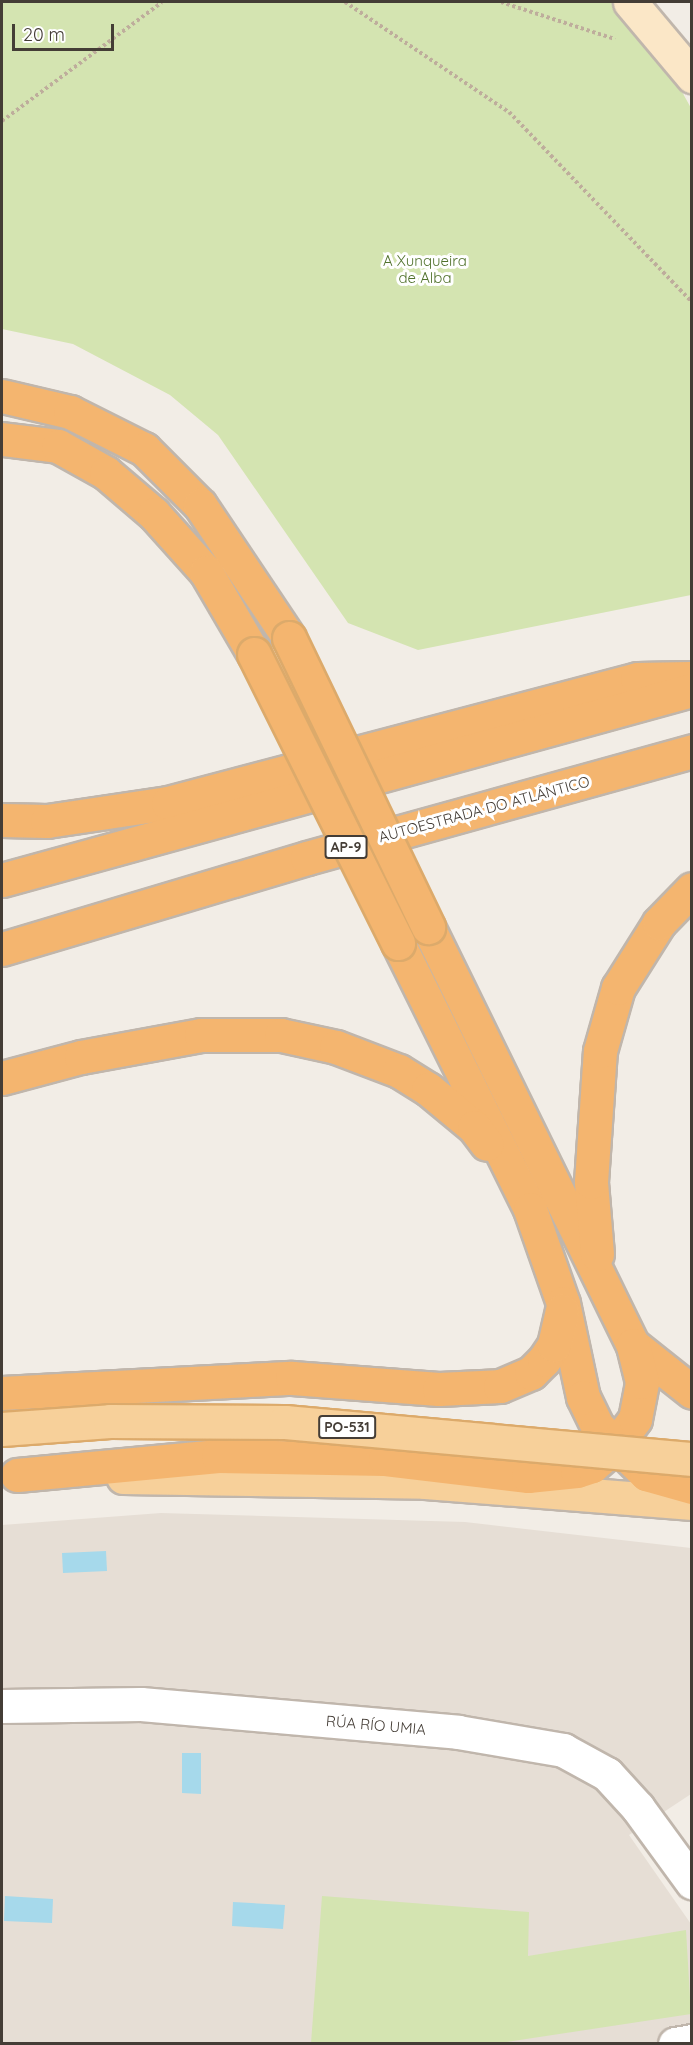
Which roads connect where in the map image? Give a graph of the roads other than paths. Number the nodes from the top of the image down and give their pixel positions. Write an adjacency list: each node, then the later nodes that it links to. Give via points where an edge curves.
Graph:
1 (630, 2): 2 (main road)
2 (692, 76)
3 (2, 396): 14 (highway, bridge, via 70,412 144,449 200,505 288,638)
4 (2, 439): 13 (highway, bridge, via 58,446 106,473 154,514 206,572 254,654)
5 (692, 678): 8 (highway, via 637,679 168,803 47,821)
6 (692, 690): 9 (highway)
7 (692, 752): 11 (highway, AUTOESTRADA DO ATLÁNTICO / AP-9, via 307,858)
8 (2, 820)
9 (2, 880)
10 (692, 889): 14 (highway, via 659,923 618,988 600,1051 591,1182)
11 (2, 949)
12 (2, 1078): 13 (highway, via 81,1057 201,1035 281,1035 336,1047 399,1071 428,1089 474,1127)
13 (516, 1182): 15 (highway, via 550,1259)
14 (600, 1274): 16 (highway)
15 (563, 1303): 18 (highway, via 560,1330 544,1360 531,1373 500,1386 439,1389 292,1378); 20 (highway, via 583,1397 597,1426)
16 (633, 1345): 17 (highway); 20 (highway, via 641,1400 635,1419)
17 (692, 1392)
18 (2, 1393)
19 (2, 1429): 21 (main road, PO-531, bridge, via 110,1421 285,1422)
20 (614, 1447): 22 (highway, via 591,1466 555,1475 528,1476 385,1459 218,1456); 23 (highway, via 646,1474)
21 (692, 1458)
22 (9, 1475): 24 (main road, via 425,1482)
23 (692, 1487)
24 (692, 1503)
25 (2, 1706): 26 (street, RÚA RÍO UMIA, via 141,1704 458,1731 563,1750 608,1774)
26 (689, 1872)
27 (692, 2041): 28 (street)
28 (675, 2043)

